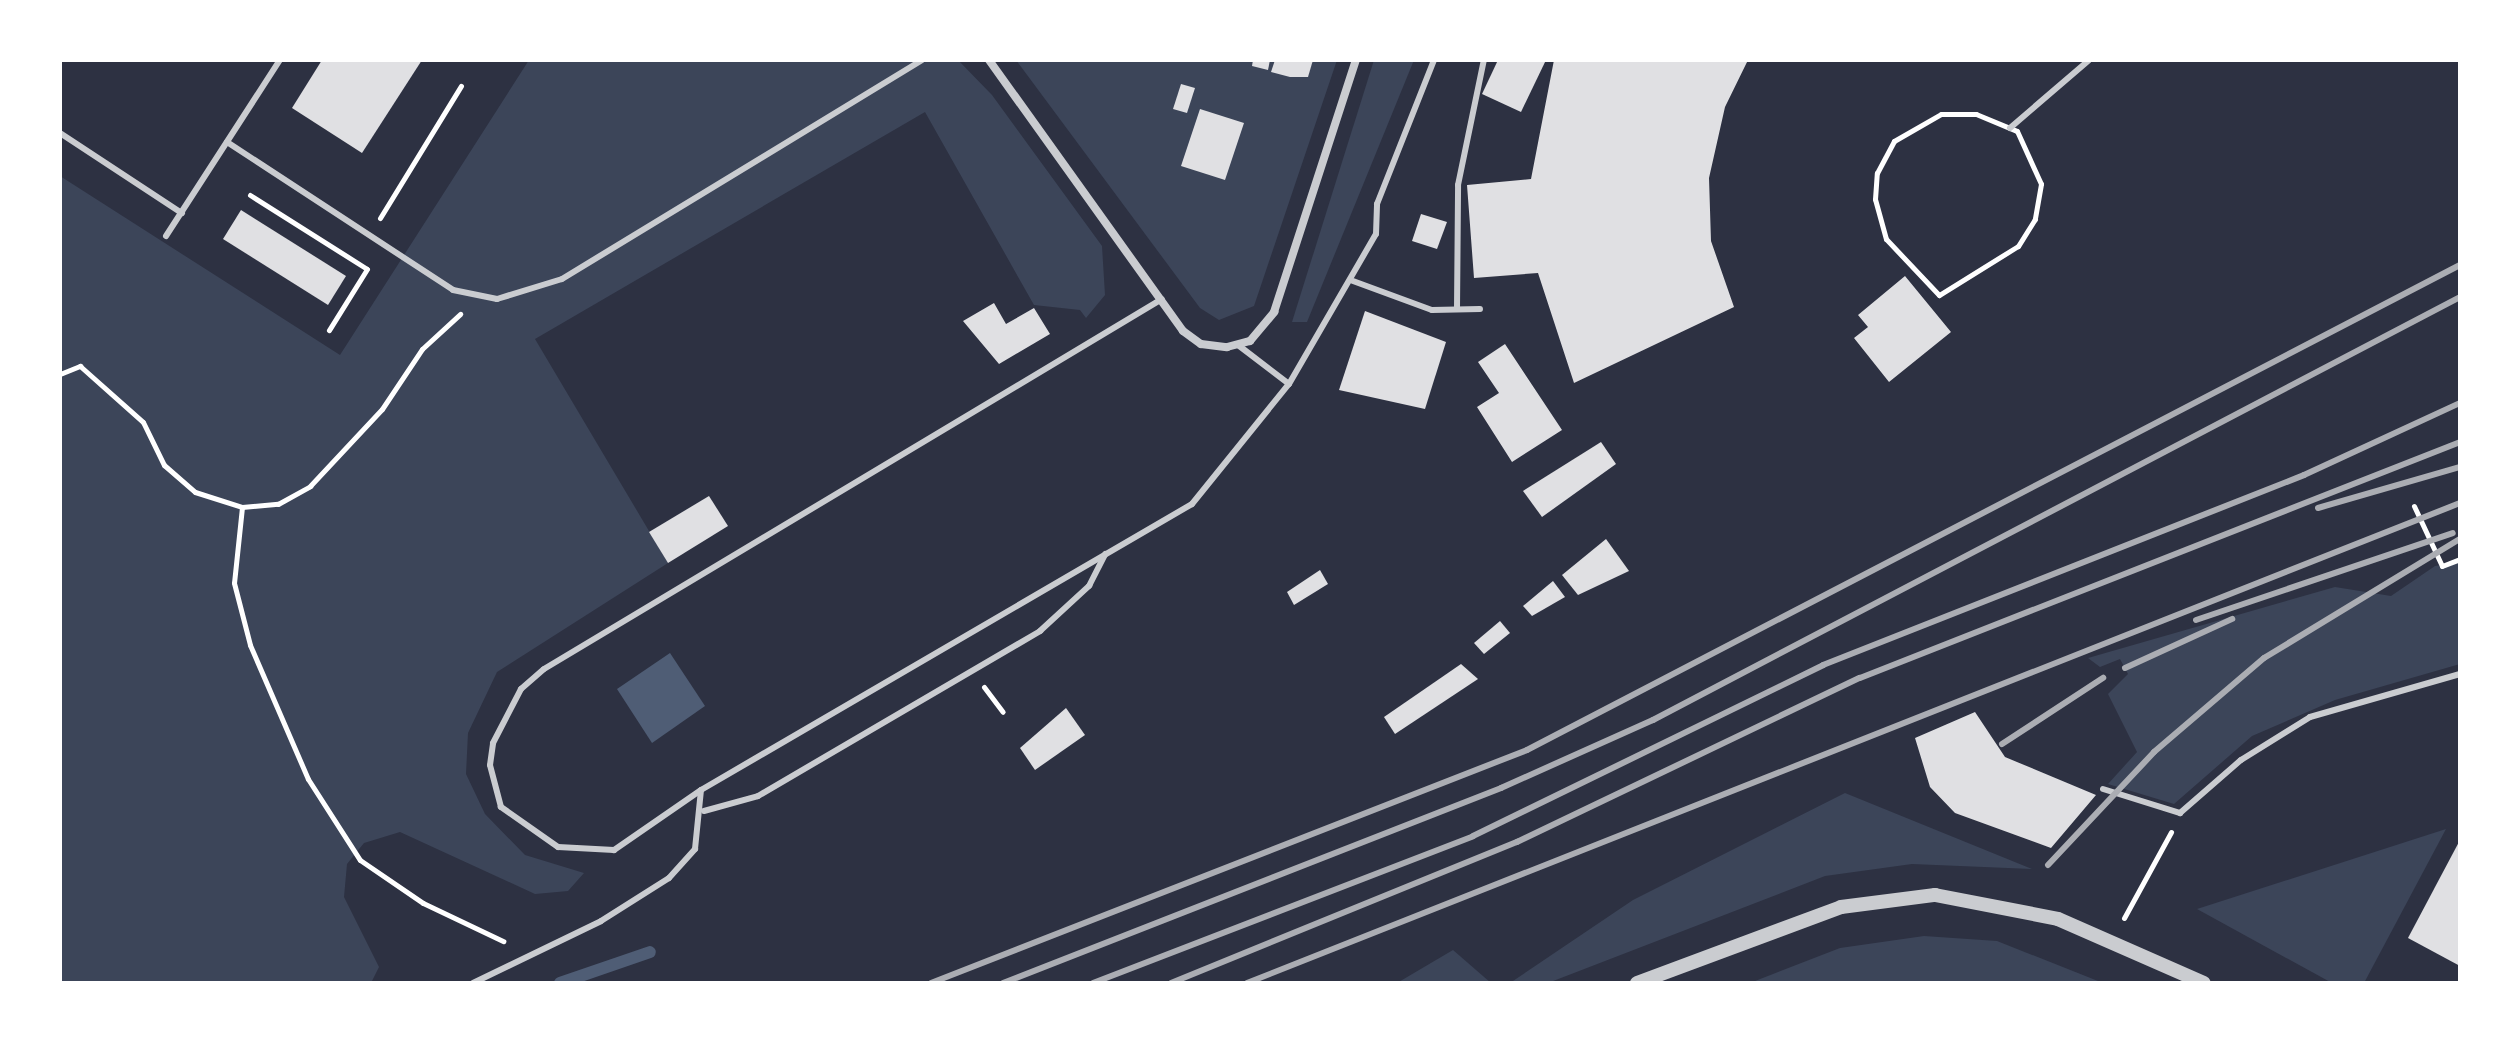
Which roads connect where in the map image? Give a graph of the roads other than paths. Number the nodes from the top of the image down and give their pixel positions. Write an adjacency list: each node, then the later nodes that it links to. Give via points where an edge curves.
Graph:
1 (280, 60): 10 (lane)
2 (922, 60): 10 (lane, via 562,279 474,299)
3 (989, 60): 14 (street)
4 (1356, 60): 17 (street, via 1262,332)
5 (1434, 60): 13 (lane, via 1377,204 1376,234)
6 (1484, 60): 15 (lane, via 1458,185)
7 (2089, 60): 8 (lane)
8 (2010, 128)
9 (60, 133): 11 (lane)
10 (227, 142): 11 (lane)
11 (182, 213): 12 (lane)
12 (166, 236)
13 (1353, 281): 15 (lane, via 1432,310); 18 (lane)
14 (1162, 299): 17 (street, via 1192,339); 22 (lane, via 544,669 521,689 493,743 490,765 501,807 558,847 614,850)
15 (1457, 309): 16 (lane)
16 (1480, 309)
17 (1238, 345): 18 (lane)
18 (1289, 384): 19 (lane, via 1192,504)
19 (1105, 554): 22 (lane); 23 (lane, via 1089,586 1040,631 758,796)
20 (2460, 674): 21 (lane, via 2310,717 2241,760 2180,813)
21 (2103, 789)
22 (701, 790): 23 (lane)
23 (704, 811): 24 (lane, via 695,849 669,878 543,952)
24 (473, 983)
25 (1637, 983): 26 (street, via 1808,918 1893,898 1985,900 2118,942)
26 (2204, 983)

